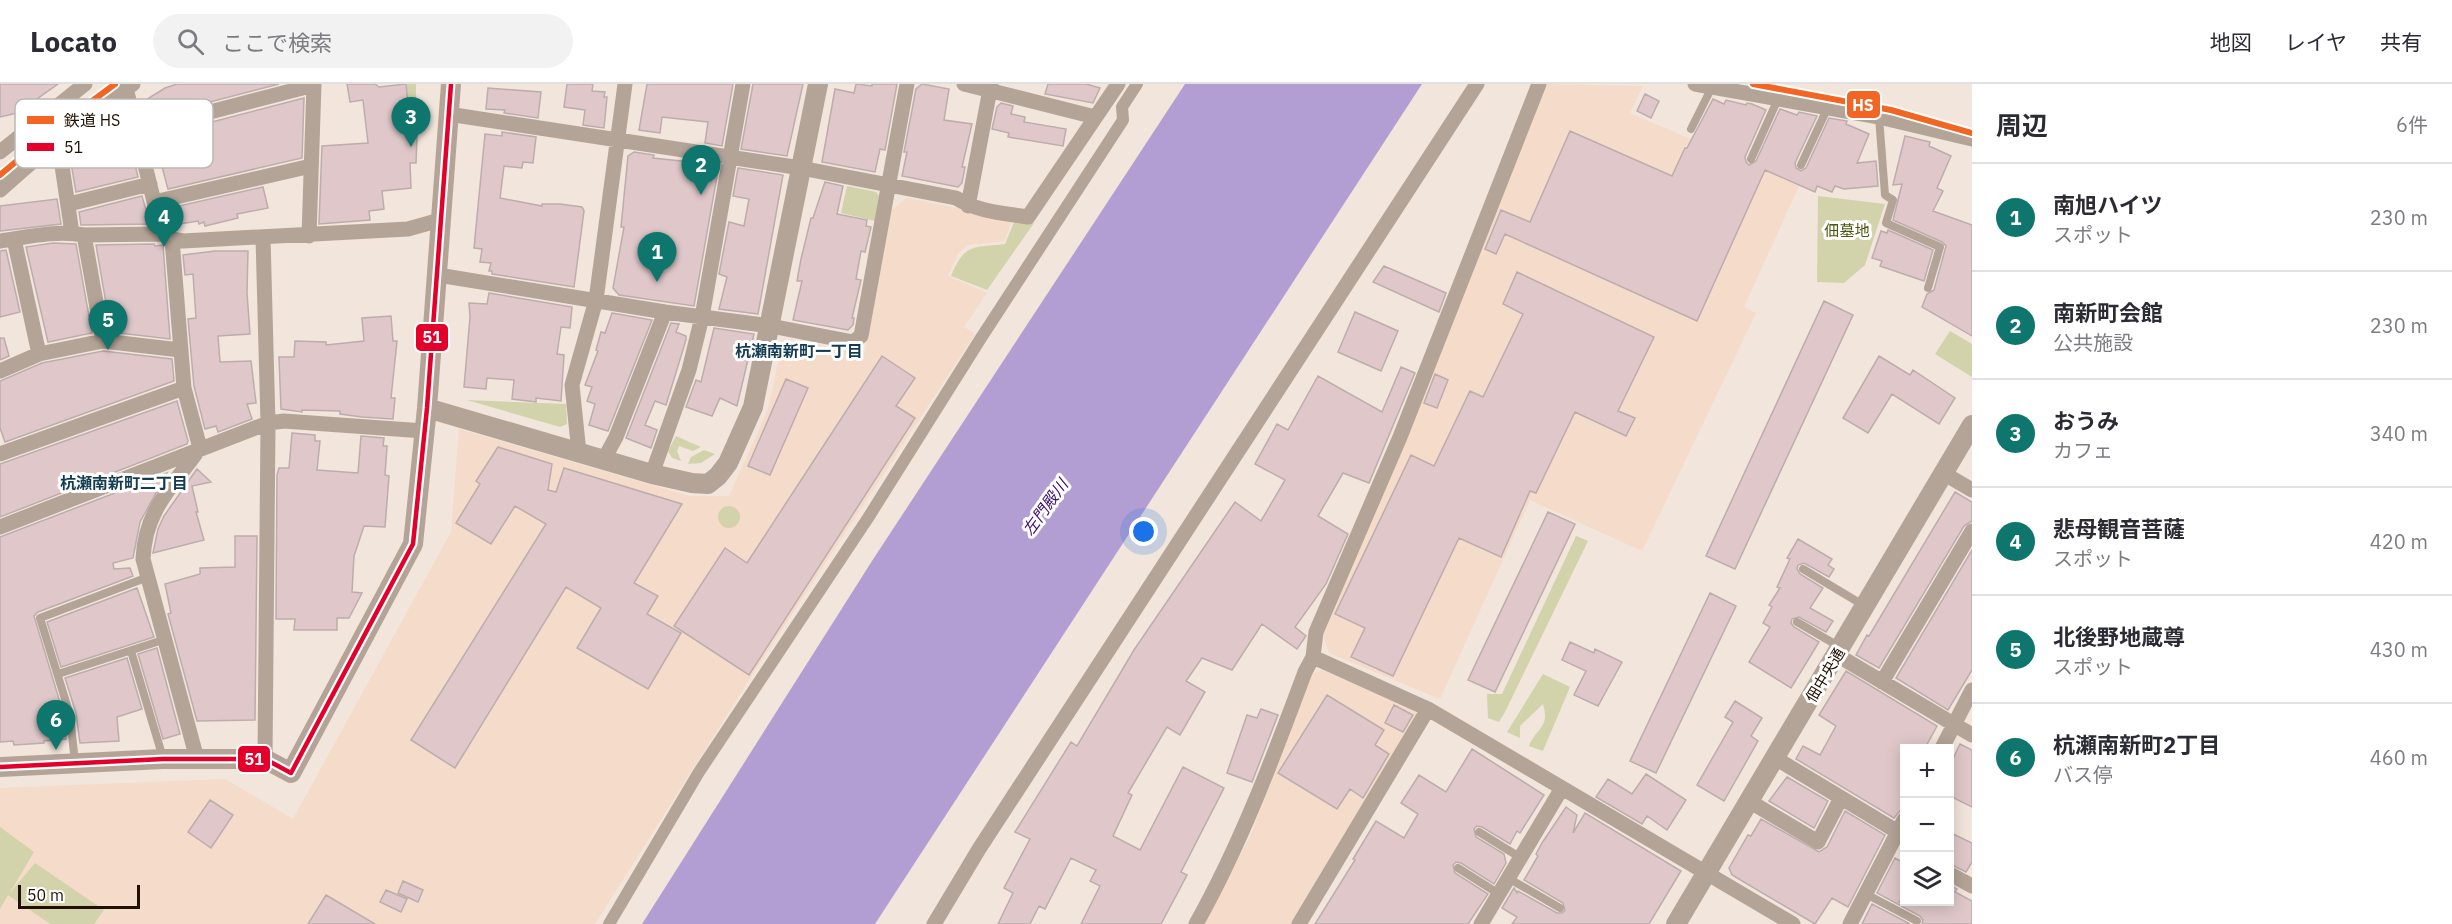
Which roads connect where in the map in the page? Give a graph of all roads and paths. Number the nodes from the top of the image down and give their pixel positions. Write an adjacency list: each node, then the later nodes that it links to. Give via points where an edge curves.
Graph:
1 (85, 84): 17 (street)
2 (314, 84): 21 (street); 33 (street)
3 (451, 84): 22 (street)
4 (625, 84): 28 (street)
5 (743, 84): 30 (street)
6 (818, 84): 37 (street)
7 (907, 84): 39 (street)
8 (964, 84): 15 (street)
9 (1118, 84): 23 (street)
10 (1137, 84): 110 (street, via 1122,107 1123,120 868,518 699,772)
11 (1477, 84): 111 (street)
12 (1539, 84): 81 (street, via 1400,437 1316,632)
13 (1695, 84): 16 (street)
14 (128, 85): 18 (street)
15 (991, 87): 23 (street); 43 (street)
16 (1712, 87): 19 (street); 25 (lane)
17 (66, 99)
18 (110, 99)
19 (1778, 99): 20 (street); 31 (lane)
20 (1828, 107): 24 (street); 32 (lane)
21 (213, 111)
22 (448, 114): 28 (street); 44 (street)
23 (1095, 117): 43 (street, via 1028,217)
24 (1879, 117): 26 (street); 51 (lane, via 1885,195 1893,200 1886,223 1940,247)
25 (1691, 129)
26 (1972, 139)
27 (15, 140): 29 (street)
28 (618, 140): 30 (street); 52 (street)
29 (0, 152)
30 (731, 157): 37 (street); 54 (street)
31 (1750, 159)
32 (1801, 165)
33 (311, 166): 41 (street); 46 (street)
34 (25, 168): 40 (street)
35 (63, 168): 42 (street)
36 (146, 168): 38 (street)
37 (801, 168): 39 (street); 55 (street)
38 (150, 184): 41 (street); 42 (street)
39 (888, 186): 43 (street, via 956,198); 55 (street, via 858,340 847,342)
40 (0, 190)
41 (154, 202): 47 (street)
42 (69, 204): 45 (street)
43 (968, 206)
44 (440, 220): 46 (street, via 408,229); 50 (street)
45 (78, 234): 47 (street); 49 (street); 56 (street)
46 (309, 236): 48 (street)
47 (167, 237): 48 (street, via 183,242); 57 (street)
48 (263, 237): 62 (street)
49 (7, 240): 58 (street)
50 (438, 275): 52 (street); 61 (street)
51 (1928, 288)
52 (596, 300): 53 (street); 66 (street, via 572,385)
53 (665, 312): 54 (street); 68 (street)
54 (702, 317): 55 (street); 70 (street, via 689,370)
55 (771, 326): 70 (street, via 753,407 728,463 718,476 708,484)
56 (103, 341): 57 (street); 58 (street)
57 (180, 350): 60 (street)
58 (39, 354): 59 (street)
59 (0, 371)
60 (184, 388): 65 (street); 67 (street)
61 (427, 408): 64 (street); 66 (street)
62 (267, 423): 64 (street); 65 (street); 92 (street)
63 (1972, 425): 69 (street, 佃中央通)
64 (424, 431): 92 (street, via 413,544 291,772)
65 (200, 448): 72 (street); 75 (street, via 162,496 148,526 142,559)
66 (579, 453): 68 (street)
67 (0, 454)
68 (603, 461): 70 (street)
69 (1943, 473): 71 (street); 76 (street, 佃中央通)
70 (652, 474)
71 (1972, 490)
72 (0, 527)
73 (1972, 531): 83 (street)
74 (1803, 569): 76 (lane)
75 (148, 577): 78 (street); 82 (lane, via 39,618)
76 (1866, 606): 80 (street, 佃中央通)
77 (1797, 622): 80 (lane)
78 (166, 639): 79 (lane); 91 (street)
79 (131, 651): 82 (lane); 90 (lane)
80 (1839, 652): 83 (street); 89 (street, 佃中央通)
81 (1313, 657): 85 (street); 112 (street, via 1249,819)
82 (58, 674): 93 (lane, via 70,715)
83 (1882, 682): 86 (street)
84 (1972, 690): 86 (street)
85 (1428, 709): 95 (street); 113 (street)
86 (1954, 724): 87 (street); 88 (street)
87 (1972, 735)
88 (1944, 744)
89 (1775, 758): 96 (street); 97 (street, 佃中央通)
90 (163, 759): 91 (street); 93 (street)
91 (197, 759): 92 (street)
92 (265, 759)
93 (75, 764): 94 (street)
94 (0, 767)
95 (1562, 788): 100 (street); 102 (street)
96 (1841, 798): 97 (street, via 1818,842); 99 (street)
97 (1749, 801): 102 (street, 佃中央通)
98 (1479, 832): 100 (lane)
99 (1900, 837): 107 (street)
100 (1521, 858): 104 (street)
101 (1458, 868): 106 (lane)
102 (1706, 874): 115 (street, 佃中央通); 116 (street)
103 (1954, 876): 105 (street)
104 (1508, 878): 106 (street); 108 (lane)
105 (1972, 886)
106 (1499, 894): 114 (street)
107 (1866, 894): 109 (lane); 117 (street)
108 (1560, 908)
109 (1917, 921)
110 (609, 924)
111 (934, 924)
112 (1196, 924)
113 (1299, 924)
114 (1481, 924)
115 (1676, 924)
116 (1793, 924)
117 (1850, 924)

